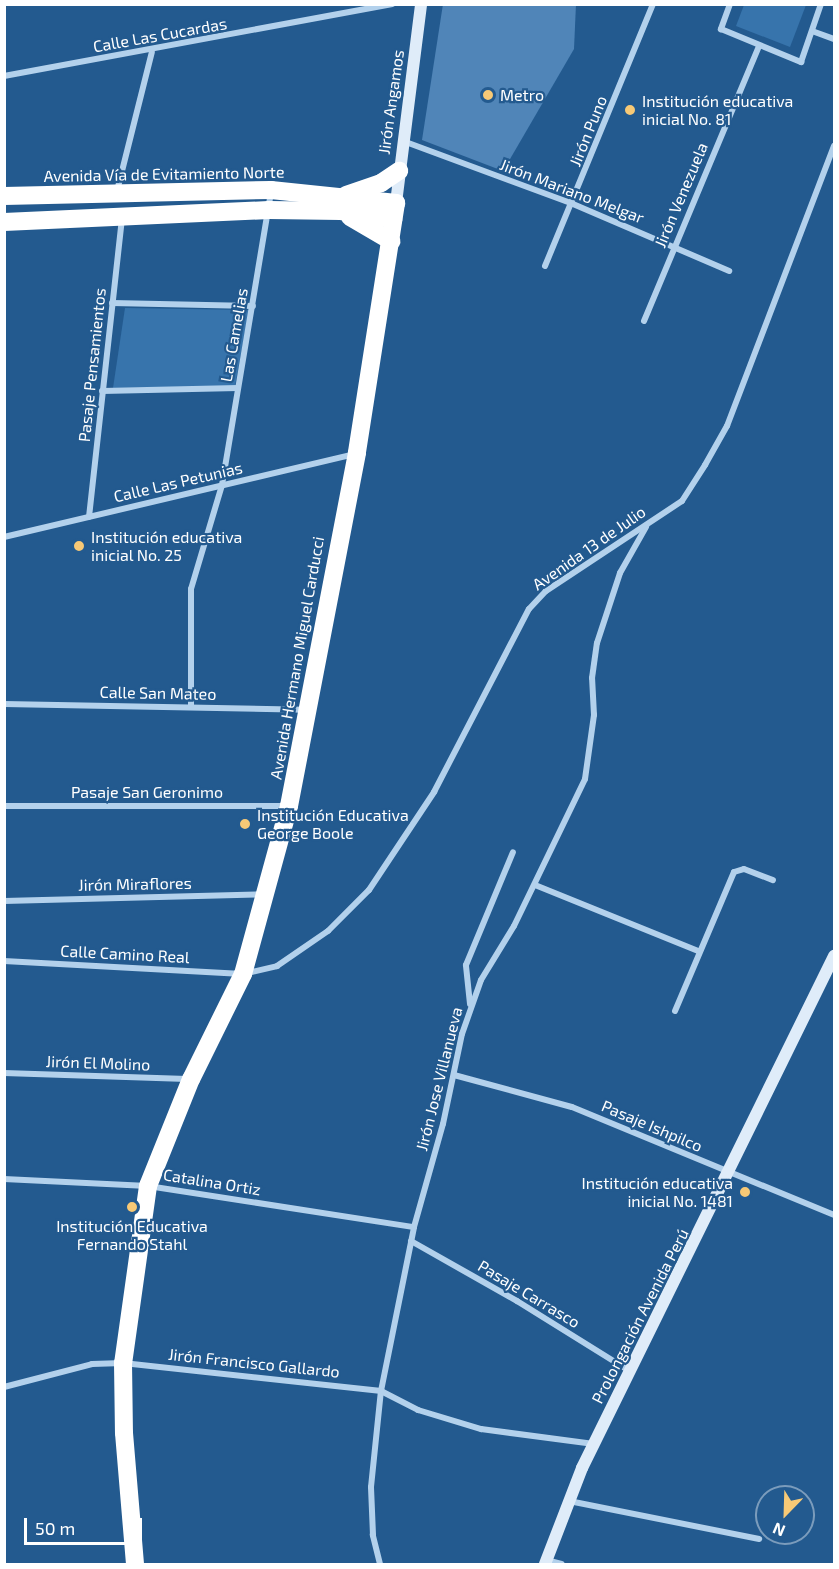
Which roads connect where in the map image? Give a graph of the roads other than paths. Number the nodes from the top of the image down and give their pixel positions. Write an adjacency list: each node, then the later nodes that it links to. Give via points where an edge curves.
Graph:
1 (392, 4): 9 (street, Calle Las Cucardas)
2 (421, 4): 11 (street, Jirón Angamos)
3 (653, 4): 18 (street, Jirón Puno)
4 (730, 4): 8 (street, via 721,29)
5 (821, 4): 6 (street)
6 (812, 32): 7 (street); 8 (street, via 801,62)
7 (834, 39)
8 (759, 46): 24 (street, Jirón Venezuela)
9 (152, 51): 10 (street, Calle Las Cucardas); 15 (street)
10 (4, 76)
11 (403, 141): 13 (street, Jirón Angamos); 18 (street, Jirón Mariano Melgar)
12 (834, 146): 35 (street, Avenida 13 de Julio, via 727,426 682,501)
13 (399, 171): 17 (highway); 20 (street, Jirón Angamos)
14 (271, 190): 15 (highway, Avenida Vía de Evitamiento Norte); 17 (highway, Avenida Vía de Evitamiento Norte); 19 (street, Las Camelias)
15 (116, 192): 16 (highway, Avenida Vía de Evitamiento Norte)
16 (4, 196)
17 (342, 204): 19 (highway, Avenida Vía de Evitamiento Norte); 20 (highway, Avenida Vía de Evitamiento Norte); 23 (highway)
18 (573, 204): 24 (street, Jirón Mariano Melgar); 25 (street, Jirón Puno)
19 (269, 210): 21 (highway, Avenida Vía de Evitamiento Norte); 28 (street, Las Camelias)
20 (395, 211): 23 (highway, Avenida Hermano Miguel Carducci)
21 (122, 216): 22 (highway, Avenida Vía de Evitamiento Norte); 27 (street, Pasaje Pensamientos)
22 (4, 222)
23 (391, 241): 32 (highway, Avenida Hermano Miguel Carducci)
24 (674, 247): 26 (street, Jirón Mariano Melgar); 29 (street, Jirón Venezuela)
25 (545, 266)
26 (729, 271)
27 (112, 303): 28 (street); 31 (street, Pasaje Pensamientos)
28 (253, 306): 30 (street, Las Camelias)
29 (644, 321)
30 (238, 388): 31 (street); 33 (street, Las Camelias)
31 (102, 391): 34 (street, Pasaje Pensamientos)
32 (357, 453): 33 (street, Calle Las Petunias); 39 (highway, Avenida Hermano Miguel Carducci, via 345,501)
33 (222, 485): 34 (street, Calle Las Petunias); 38 (street, Las Camelias, via 191,589)
34 (89, 517): 36 (street, Calle Las Petunias)
35 (648, 524): 44 (street, Jirón Jose Villanueva, via 620,573 597,643 592,678 594,715 585,779); 50 (street, Avenida 13 de Julio, via 546,591 529,609 434,792 369,890 328,931 277,966)
36 (4, 537)
37 (4, 704): 38 (street, Calle San Mateo)
38 (191, 707): 39 (street, Calle San Mateo)
39 (310, 710): 41 (highway, Avenida Hermano Miguel Carducci)
40 (4, 806): 41 (street, Pasaje San Geronimo)
41 (289, 806): 45 (highway, Avenida Hermano Miguel Carducci)
42 (513, 852): 51 (street, via 466,965)
43 (773, 880): 47 (street, via 744,869 734,872)
44 (535, 885): 47 (street); 51 (street, Jirón Jose Villanueva)
45 (266, 894): 46 (street, Jirón Miraflores); 50 (highway, Avenida Hermano Miguel Carducci)
46 (4, 901)
47 (698, 951): 52 (street)
48 (4, 961): 50 (street, Calle Camino Real)
49 (833, 962): 56 (street, Prolongación Avenida Perú)
50 (243, 974): 55 (highway, Avenida Hermano Miguel Carducci)
51 (470, 1004): 54 (street, Jirón Jose Villanueva)
52 (675, 1011)
53 (4, 1073): 55 (street, Jirón El Molino)
54 (454, 1075): 56 (street, Pasaje Ishpilco, via 572,1107); 60 (street, Jirón Jose Villanueva)
55 (191, 1079): 58 (highway, Avenida Hermano Miguel Carducci)
56 (729, 1173): 59 (street, Pasaje Ishpilco); 63 (street, Prolongación Avenida Perú)
57 (4, 1179): 58 (street, Catalina Ortiz)
58 (148, 1186): 60 (street, Catalina Ortiz); 62 (highway, Avenida Hermano Miguel Carducci)
59 (834, 1215)
60 (414, 1227): 61 (street, Jirón Jose Villanueva)
61 (411, 1241): 63 (street, Pasaje Carrasco, via 518,1301); 65 (street, Jirón Jose Villanueva)
62 (123, 1363): 64 (street, Jirón Francisco Gallardo, via 92,1364); 65 (street, Jirón Francisco Gallardo); 70 (highway, Avenida Hermano Miguel Carducci, via 124,1433)
63 (631, 1372): 66 (street, Prolongación Avenida Perú)
64 (4, 1387)
65 (381, 1391): 66 (street, via 418,1410 481,1429); 71 (street, Jirón Jose Villanueva, via 371,1487 373,1535)
66 (594, 1444): 67 (street, Prolongación Avenida Perú)
67 (569, 1502): 68 (street); 69 (street, Prolongación Avenida Perú)
68 (755, 1538)
69 (545, 1562): 72 (street)
70 (135, 1564)
71 (380, 1564)
72 (562, 1564)

